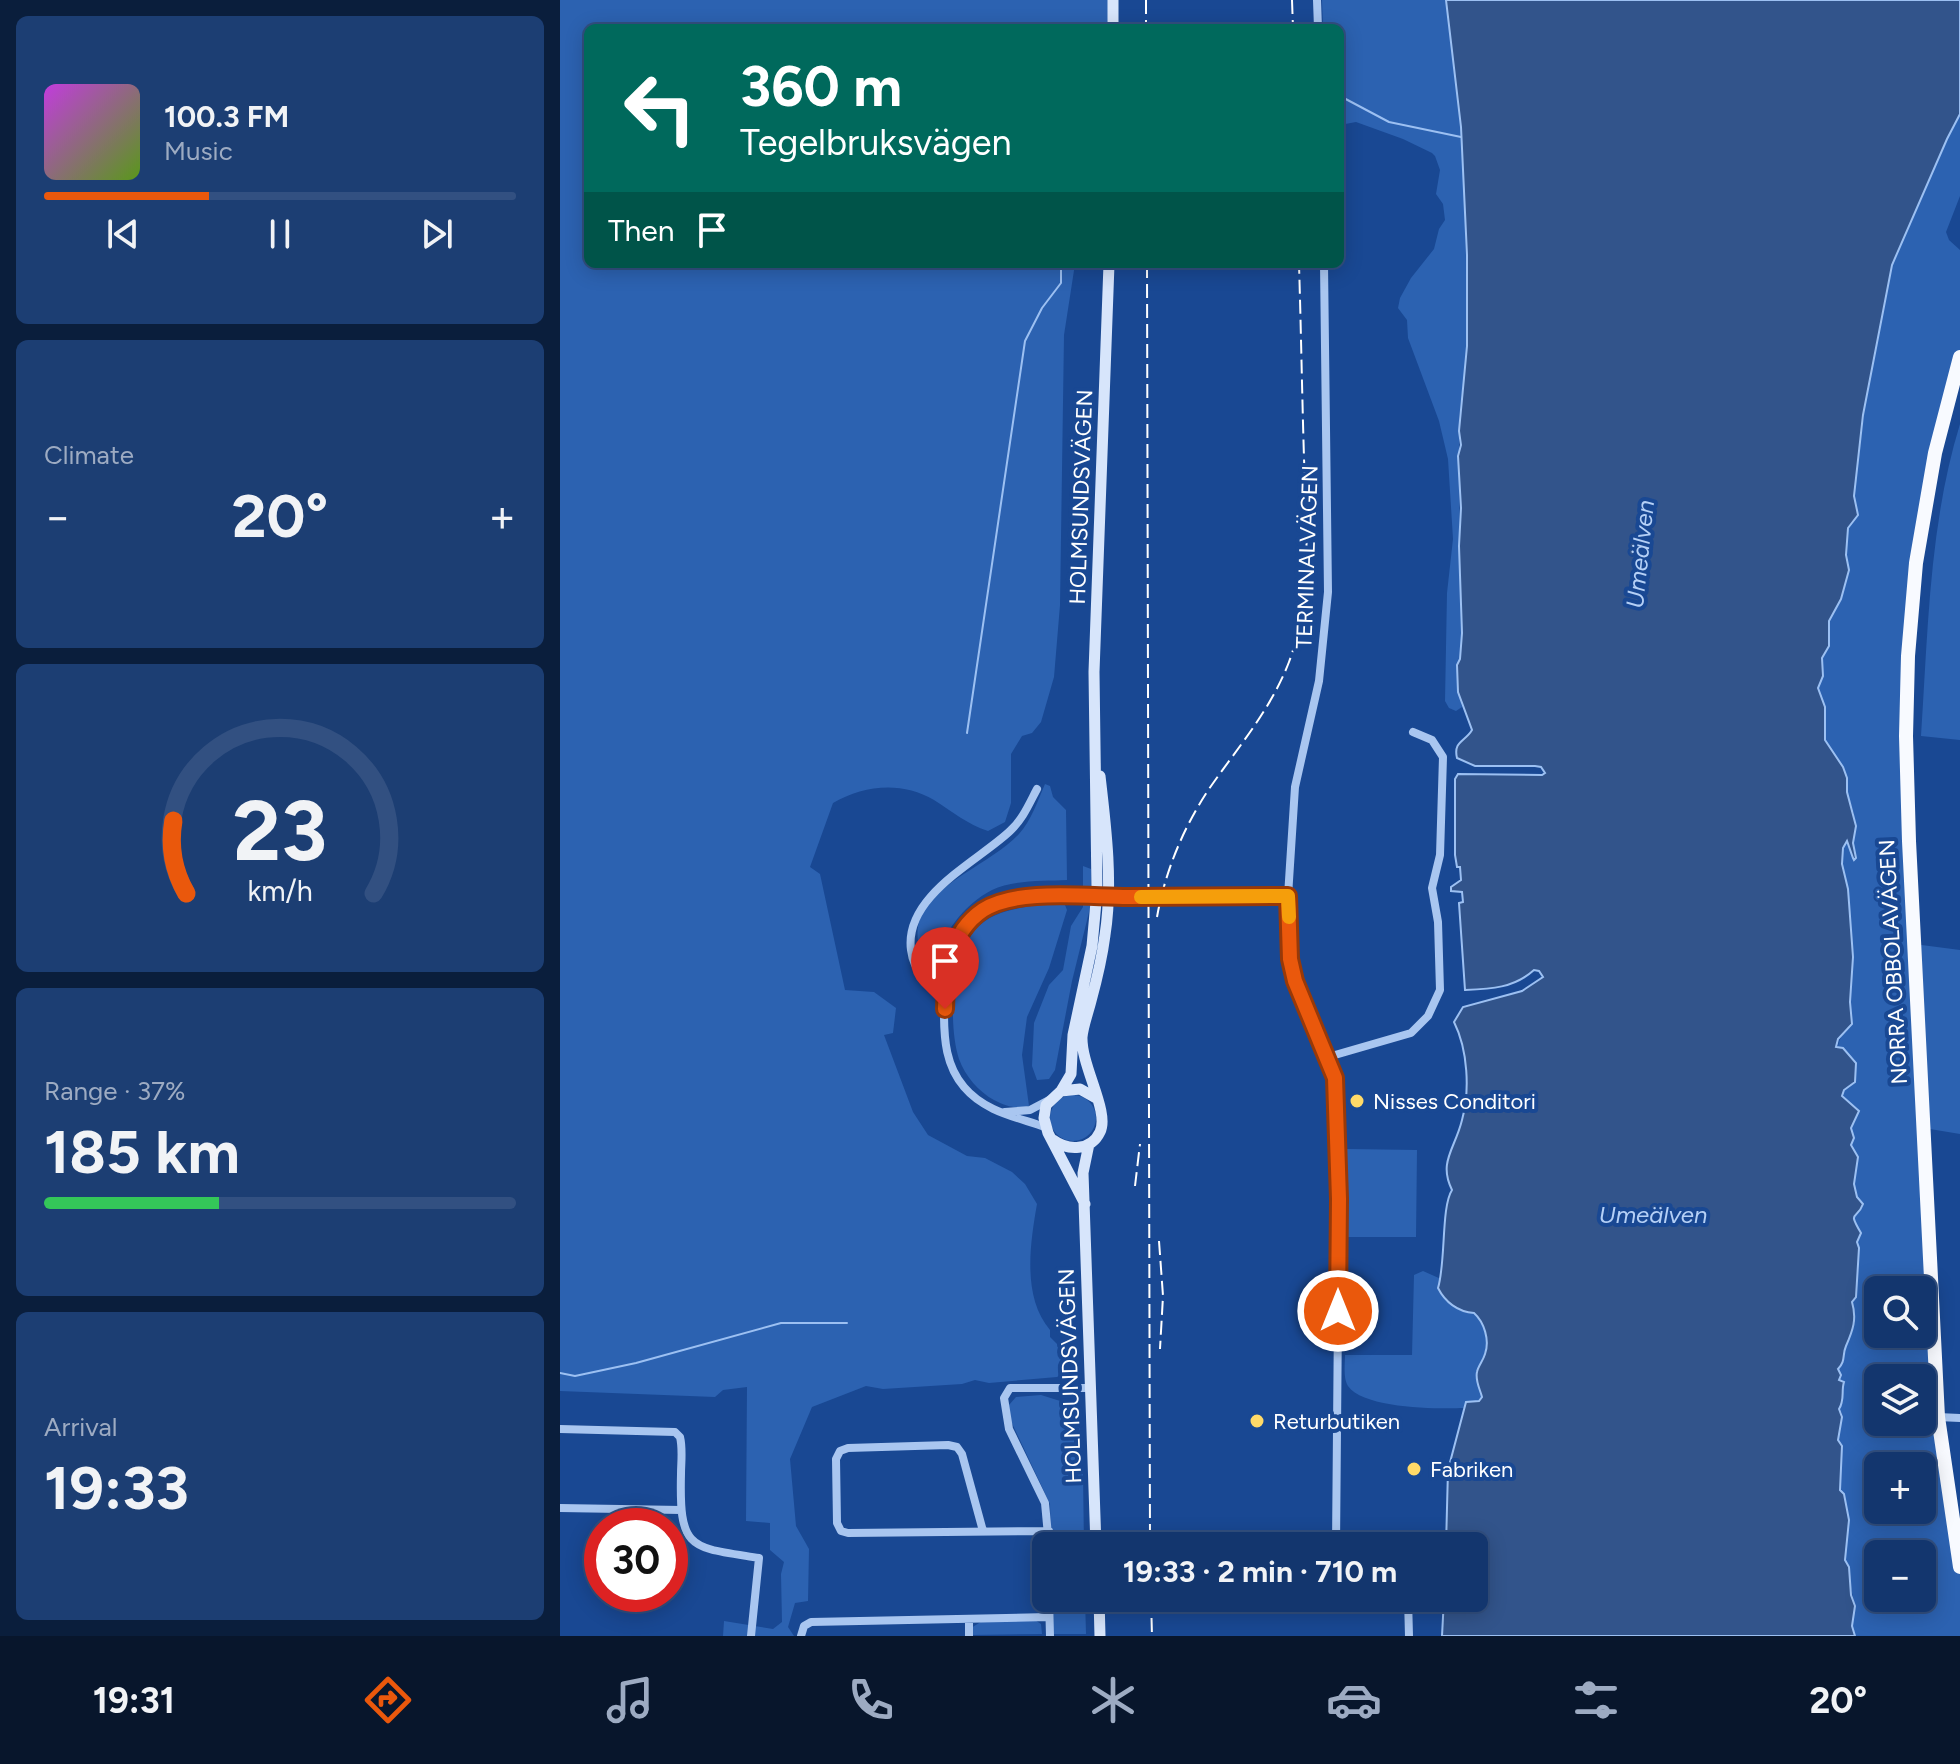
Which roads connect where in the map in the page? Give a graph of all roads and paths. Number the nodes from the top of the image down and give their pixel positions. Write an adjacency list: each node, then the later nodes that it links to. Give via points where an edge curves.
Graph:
1 (1113, 0): 3 (main road)
2 (1317, 0): 4 (street)
3 (1113, 24)
4 (1318, 24)
5 (1109, 268): 8 (main road, HOLMSUNDSVÄGEN)
6 (1324, 268): 11 (street, TERMINALVÄGEN, via 1328,592 1321,666 1295,787)
7 (1960, 357): 23 (highway, NORRA OBBOLAVÄGEN, via 1918,548 1906,692)
8 (1093, 732): 14 (main road, HOLMSUNDSVÄGEN, via 1097,891 1071,1074); 15 (main road, HOLMSUNDSVÄGEN, via 1108,887 1100,966 1082,1035 1084,1063)
9 (1413, 732): 13 (street, via 1432,740 1443,757 1440,855 1432,888 1440,990 1428,1016 1411,1033)
10 (1037, 789): 12 (street, via 1013,829 942,885 915,919 910,942 916,969)
11 (1288, 896): 12 (street, bridge, via 1044,897 1000,902 971,922 953,947); 13 (street, TERMINALVÄGEN, via 1295,981)
12 (946, 988): 17 (street, via 944,1040 950,1064 973,1097)
13 (1328, 1057): 32 (street, TERMINALVÄGEN, via 1335,1078 1339,1199)
14 (1061, 1091): 15 (main road, via 1080,1089); 16 (main road)
15 (1096, 1098): 20 (main road, HOLMSUNDSVÄGEN, via 1103,1124)
16 (1050, 1099): 17 (street, via 1030,1110); 18 (main road)
17 (1003, 1113): 18 (street)
18 (1045, 1127): 19 (main road, HOLMSUNDSVÄGEN)
19 (1053, 1140): 20 (main road, via 1068,1147); 21 (main road, HOLMSUNDSVÄGEN)
20 (1089, 1144): 21 (main road, HOLMSUNDSVÄGEN, via 1083,1164)
21 (1085, 1204): 22 (main road, HOLMSUNDSVÄGEN)
22 (1089, 1388): 30 (street, via 1010,1388 1004,1398 1009,1429 1045,1503); 31 (main road, HOLMSUNDSVÄGEN)
23 (1938, 1417): 24 (street); 34 (highway, NORRA OBBOLAVÄGEN)
24 (1960, 1418)
25 (560, 1429): 28 (street, via 675,1432 682,1441)
26 (560, 1508): 27 (street)
27 (584, 1508)
28 (681, 1508)
29 (983, 1531): 29 (street, via 841,1531 836,1459 840,1451 957,1447); 30 (street)
30 (1049, 1531)
31 (1095, 1532)
32 (1336, 1532)
33 (688, 1536): 40 (street, via 702,1548 759,1558)
34 (1960, 1567)
35 (1049, 1612): 38 (street)
36 (1099, 1612): 44 (main road)
37 (1408, 1612): 45 (street)
38 (1049, 1617): 39 (street); 43 (street)
39 (969, 1619): 41 (street, via 811,1622); 42 (street)
40 (751, 1636)
41 (801, 1636)
42 (969, 1636)
43 (1050, 1636)
44 (1100, 1636)
45 (1409, 1636)

